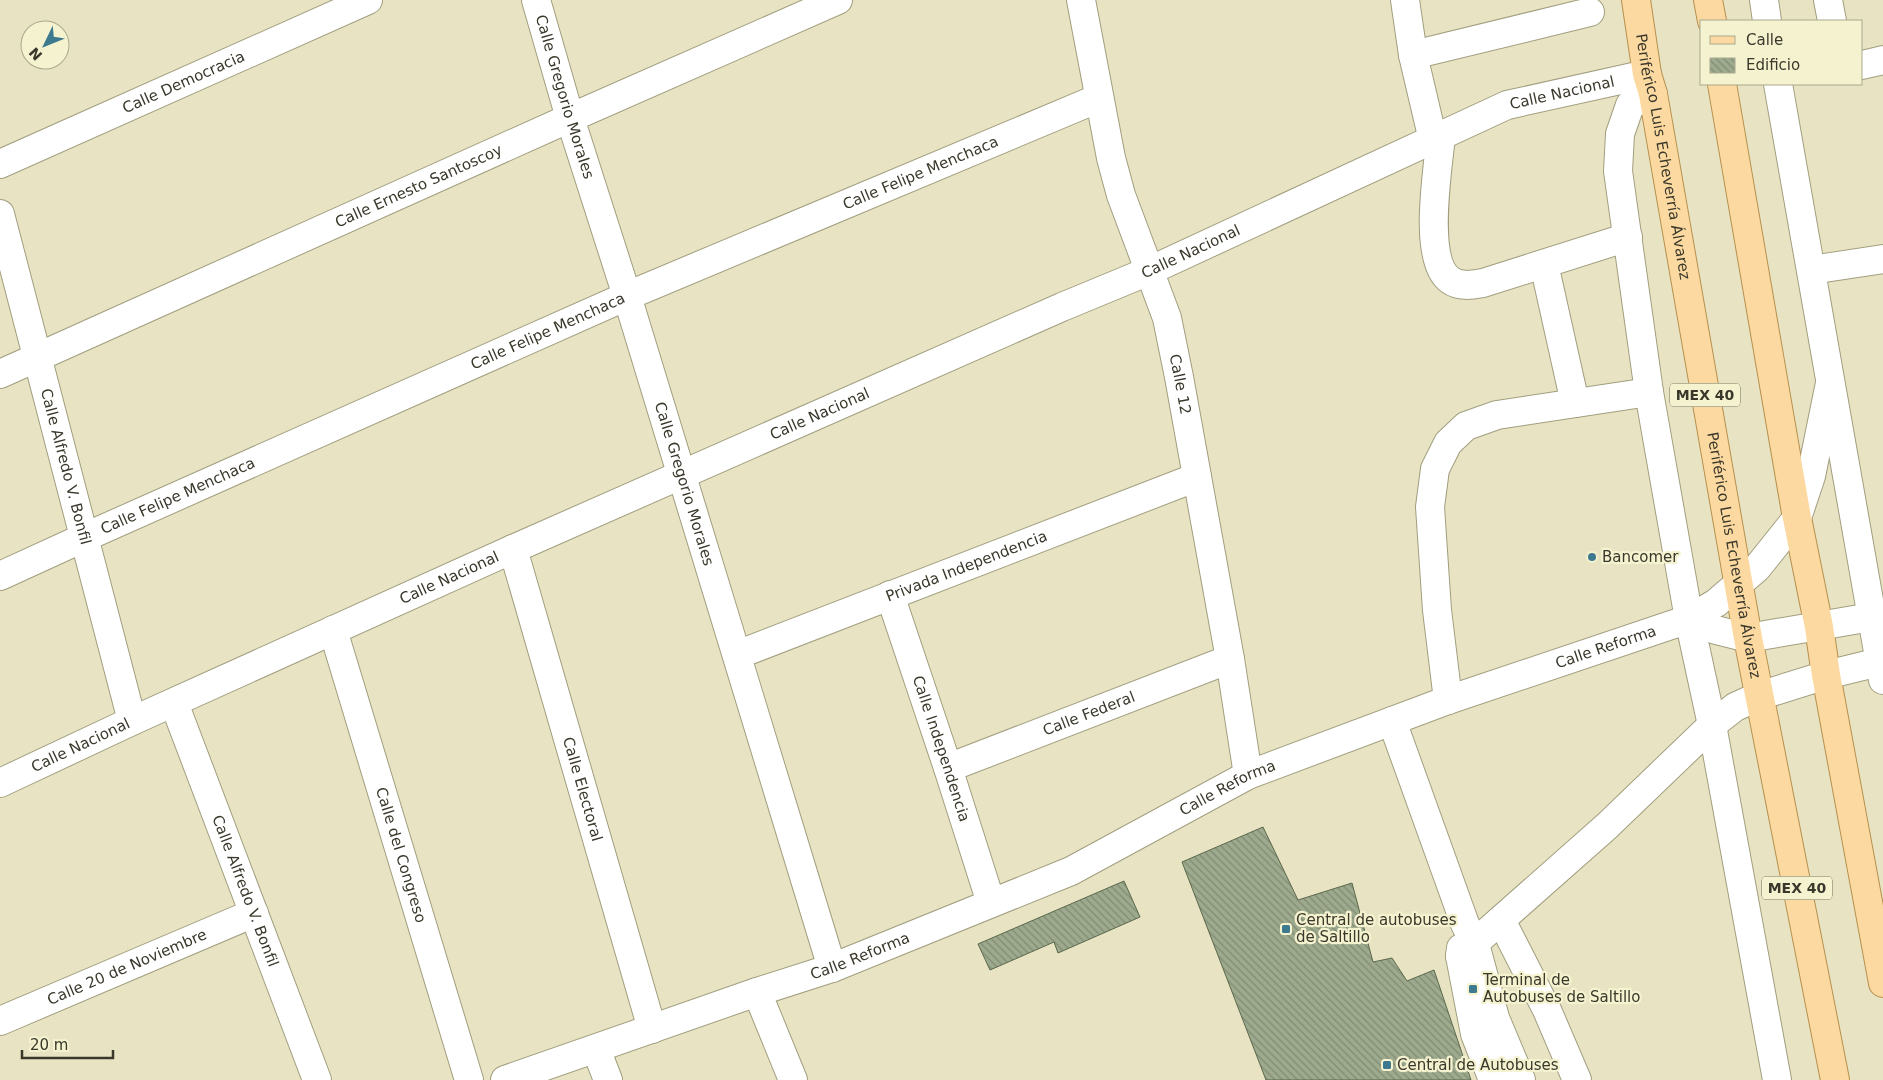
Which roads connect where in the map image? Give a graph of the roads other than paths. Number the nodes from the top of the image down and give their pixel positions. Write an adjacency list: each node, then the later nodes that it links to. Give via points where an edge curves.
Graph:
1 (368, 0): 21 (street, Calle Democracia)
2 (536, 0): 19 (street, Calle Gregorio Morales)
3 (838, 0): 19 (street, Calle Ernesto Santoscoy)
4 (1081, 0): 18 (street, Calle 12)
5 (1405, 0): 12 (street)
6 (1636, 0): 15 (main road, Periférico Luis Echeverría Álvarez / MEX 40)
7 (1764, 0): 10 (street)
8 (1828, 0): 11 (street)
9 (1590, 12): 12 (street)
10 (1767, 20)
11 (1832, 20)
12 (1413, 56): 20 (street)
13 (1883, 60): 14 (street)
14 (1863, 65)
15 (1650, 84): 20 (street, Calle Nacional, via 1507,105); 23 (street, via 1630,105 1620,134 1618,171); 40 (main road, Periférico Luis Echeverría Álvarez / MEX 40)
16 (1722, 85): 36 (main road)
17 (1778, 85): 26 (street)
18 (1100, 98): 27 (street, Calle 12, via 1121,195); 28 (street, Calle Felipe Menchaca)
19 (570, 118): 28 (street, Calle Gregorio Morales); 29 (street, Calle Ernesto Santoscoy)
20 (1437, 138): 25 (street, via 1433,234 1436,258 1442,272 1450,280 1466,286); 27 (street, Calle Nacional)
21 (0, 164)
22 (0, 214): 29 (street, Calle Alfredo V. Bonfil)
23 (1628, 237): 25 (street); 32 (street)
24 (1883, 259): 26 (street)
25 (1544, 264): 33 (street)
26 (1811, 270): 31 (street)
27 (1149, 271): 34 (street, Calle Nacional); 35 (street, Calle 12, via 1166,318)
28 (627, 296): 34 (street, Calle Gregorio Morales); 37 (street, Calle Felipe Menchaca)
29 (38, 356): 30 (street, Calle Ernesto Santoscoy); 37 (street, Calle Alfredo V. Bonfil)
30 (0, 374)
31 (1830, 383): 36 (street, Calle Reforma, via 1812,476); 42 (street)
32 (1649, 392): 33 (street); 43 (street)
33 (1575, 403): 52 (street, via 1497,415 1466,426 1448,443 1435,469 1430,507 1437,610)
34 (682, 476): 38 (street, Calle Nacional); 47 (street, Calle Gregorio Morales)
35 (1196, 477): 41 (street, Privada Independencia); 48 (street, Calle 12)
36 (1797, 518): 40 (street, Calle Reforma, via 1756,568); 44 (main road)
37 (83, 538): 39 (street, Calle Felipe Menchaca); 54 (street, Calle Alfredo V. Bonfil)
38 (513, 549): 45 (street, Calle Nacional); 68 (street, Calle Electoral)
39 (0, 576)
40 (1738, 584): 43 (street, Calle Reforma, via 1716,603); 46 (main road, Periférico Luis Echeverría Álvarez / MEX 40)
41 (890, 595): 47 (street, Privada Independencia); 57 (street, Calle Independencia)
42 (1877, 616): 44 (street); 49 (street)
43 (1689, 618): 46 (street, via 1716,630); 52 (street, Calle Reforma); 56 (street)
44 (1819, 627): 46 (street); 50 (main road)
45 (333, 630): 53 (street, Calle Nacional); 71 (street, Calle del Congreso)
46 (1748, 638): 51 (main road, Periférico Luis Echeverría Álvarez / MEX 40)
47 (737, 655): 64 (street, Calle Gregorio Morales)
48 (1230, 659): 57 (street, Calle Federal); 58 (street, Calle 12)
49 (1882, 667): 50 (street)
50 (1826, 675): 51 (street); 65 (main road)
51 (1759, 696): 56 (street, via 1735,707); 79 (main road, Periférico Luis Echeverría Álvarez / MEX 40)
52 (1448, 700): 55 (street, Calle Reforma)
53 (174, 703): 54 (street, Calle Nacional); 61 (street, Calle Alfredo V. Bonfil)
54 (132, 721): 59 (street, Calle Nacional)
55 (1392, 721): 58 (street, Calle Reforma); 63 (street)
56 (1712, 725): 62 (street, via 1607,826); 78 (street)
57 (948, 768): 60 (street, Calle Independencia)
58 (1248, 775): 60 (street, Calle Reforma, via 1071,871)
59 (0, 783)
60 (991, 903): 64 (street, Calle Reforma)
61 (254, 914): 67 (street, Calle 20 de Noviembre); 70 (street, Calle Alfredo V. Bonfil)
62 (1501, 920): 63 (street); 77 (street, via 1547,1010)
63 (1467, 941): 75 (street, via 1475,1034); 76 (street)
64 (832, 968): 66 (street, Calle Reforma)
65 (1883, 983)
66 (757, 992): 68 (street, Calle Reforma); 74 (street)
67 (0, 1021)
68 (652, 1029): 69 (street, Calle Reforma)
69 (596, 1049): 72 (street, Calle Reforma); 73 (street)
70 (317, 1080)
71 (468, 1080)
72 (505, 1080)
73 (608, 1080)
74 (792, 1080)
75 (1493, 1080)
76 (1521, 1080)
77 (1577, 1080)
78 (1776, 1080)
79 (1835, 1080)

